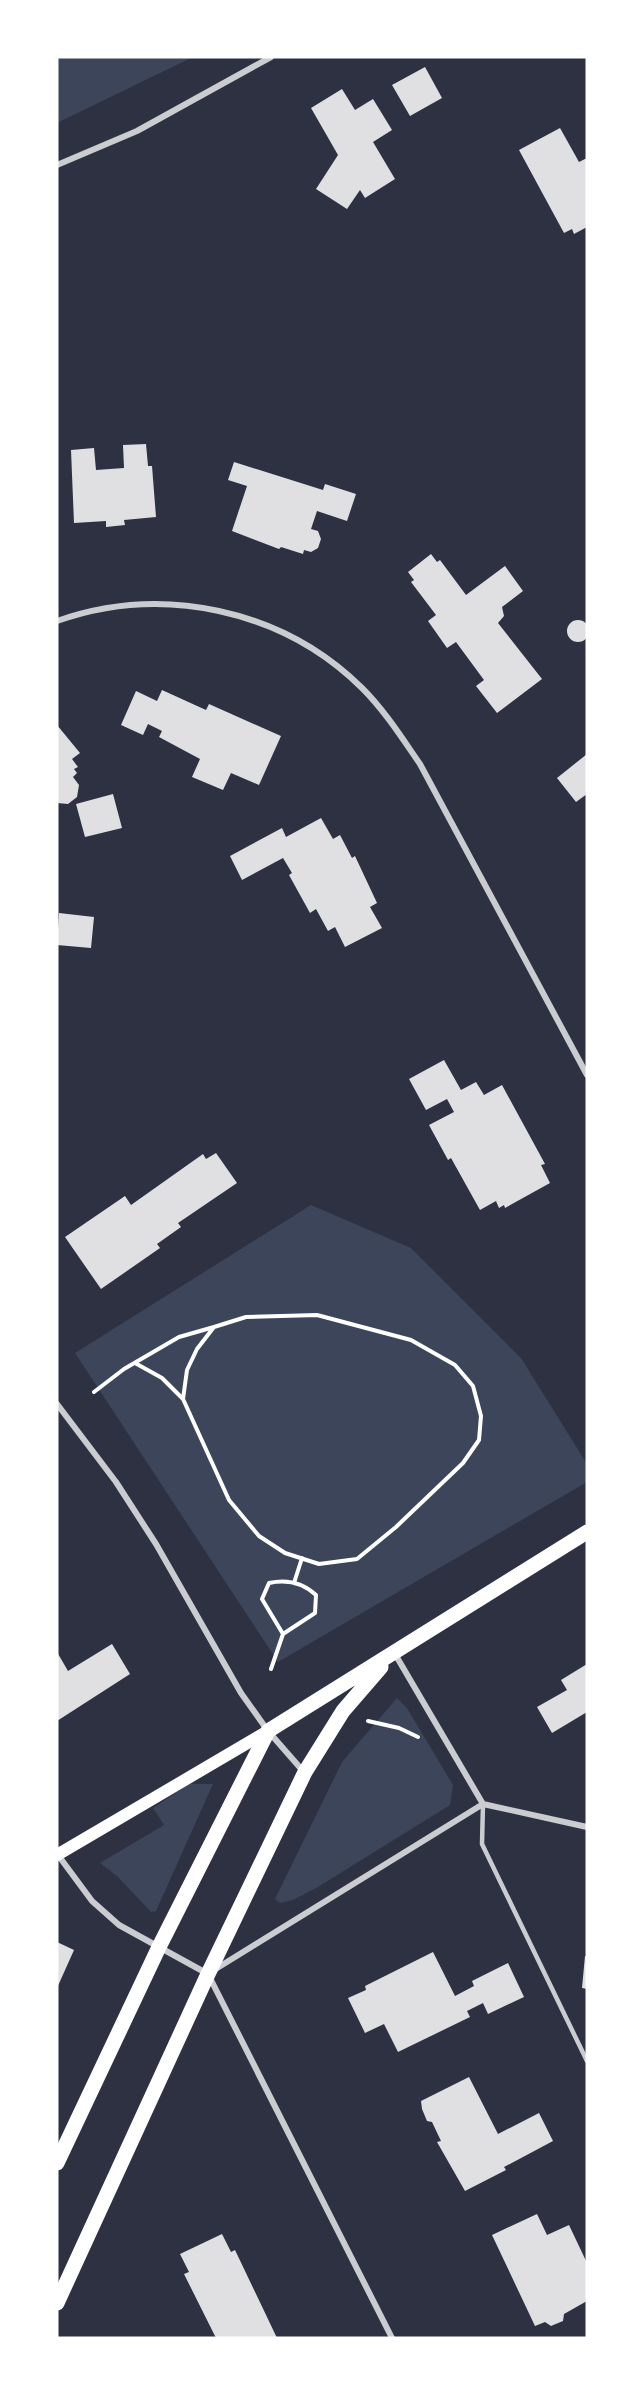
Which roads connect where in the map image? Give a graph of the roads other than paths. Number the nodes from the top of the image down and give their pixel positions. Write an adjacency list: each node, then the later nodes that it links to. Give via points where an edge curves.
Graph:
1 (271, 57): 2 (street, via 136,131)
2 (57, 165)
3 (57, 621): 4 (street, via 124,605 179,604 238,614 310,646 361,687 394,724 420,764)
4 (587, 1076)
5 (57, 1404): 8 (street, via 116,1482 241,1693)
6 (587, 1532): 7 (main road)
7 (394, 1652): 8 (main road); 9 (main road, via 342,1711); 10 (street)
8 (268, 1731): 9 (street); 12 (main road); 13 (main road)
9 (305, 1772): 14 (main road)
10 (483, 1804): 11 (street); 14 (street); 15 (lane, via 482,1844)
11 (587, 1827)
12 (57, 1855): 13 (street, via 92,1901 119,1925)
13 (159, 1947): 14 (street); 16 (main road)
14 (208, 1974): 17 (main road); 18 (street)
15 (587, 2061)
16 (57, 2163)
17 (57, 2303)
18 (392, 2338)

